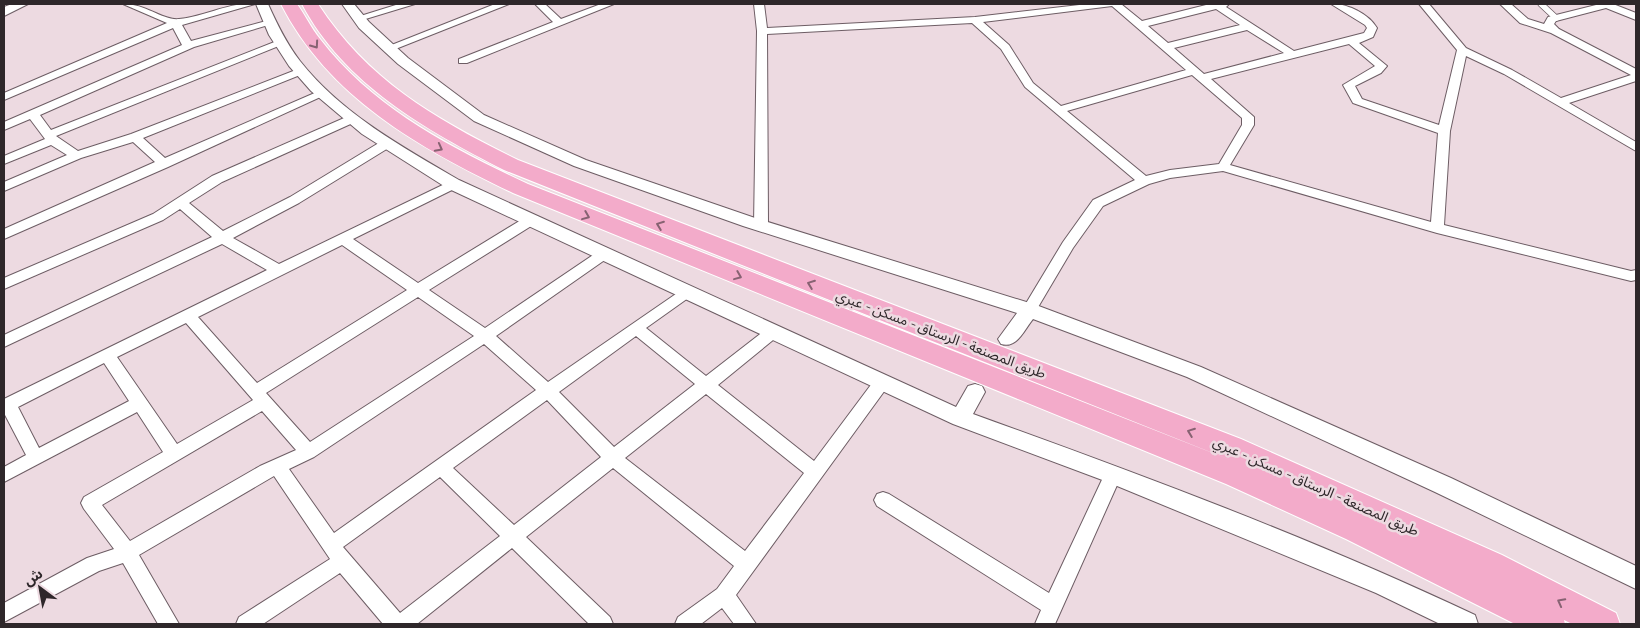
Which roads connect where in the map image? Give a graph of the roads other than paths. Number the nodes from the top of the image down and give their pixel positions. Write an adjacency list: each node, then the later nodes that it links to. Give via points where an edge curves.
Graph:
1 (22, 4): 22 (street)
2 (128, 4): 27 (street)
3 (250, 4): 27 (street)
4 (262, 4): 28 (street)
5 (289, 4): 121 (highway, طريق المصنعة - الرستاق - مسكن - عبري, one-way to 121, via 315,47 348,83 413,131 470,164 569,210 1236,475 1357,529)
6 (310, 4): 122 (highway, طريق المصنعة - الرستاق - مسكن - عبري, one-way to 6, via 1491,565 1231,447 511,165 437,126 379,85 336,44)
7 (410, 4): 21 (street)
8 (504, 4): 38 (street)
9 (540, 4): 29 (street)
10 (610, 4): 29 (street)
11 (759, 4): 32 (street)
12 (997, 4): 23 (street)
13 (1109, 4): 23 (street)
14 (1115, 4): 30 (street)
15 (1219, 4): 30 (street); 31 (street)
16 (1336, 4): 34 (street, via 1371,26 1366,37)
17 (1424, 4): 39 (street)
18 (1505, 4): 33 (street, via 1524,21)
19 (1541, 4): 25 (lane)
20 (1606, 4): 24 (street); 25 (street)
21 (354, 11): 38 (street)
22 (4, 12)
23 (1002, 15): 26 (street)
24 (1636, 17)
25 (1556, 18): 33 (street, via 1549,24)
26 (975, 20): 32 (street); 49 (street, via 1005,47 1029,85)
27 (176, 23): 36 (street); 47 (street)
28 (270, 23): 35 (street); 36 (street)
29 (559, 23): 41 (street)
30 (1140, 25): 37 (street)
31 (1249, 26): 37 (street); 40 (street)
32 (762, 31): 67 (street)
33 (1555, 31): 43 (street)
34 (1351, 41): 40 (street); 53 (street, via 1381,66 1378,71 1350,85 1357,102)
35 (282, 43): 42 (street); 55 (street)
36 (190, 45): 50 (street)
37 (1166, 47): 44 (street)
38 (389, 48): 67 (street, via 402,62 479,118 580,163)
39 (1462, 50): 48 (street); 53 (street)
40 (1292, 54): 44 (street)
41 (463, 61)
42 (302, 71): 46 (street); 54 (street)
43 (1636, 73)
44 (1199, 75): 49 (street); 61 (street, via 1248,117 1248,125)
45 (1636, 77): 48 (street)
46 (321, 94): 51 (street); 60 (street)
47 (4, 97)
48 (1560, 102): 57 (street)
49 (1058, 110): 62 (street)
50 (33, 114): 52 (street); 55 (street)
51 (351, 119): 56 (street); 65 (street, via 217,179)
52 (4, 126)
53 (1444, 131): 68 (street)
54 (135, 137): 58 (street); 60 (street)
55 (50, 138): 58 (street); 59 (street)
56 (386, 144): 63 (street); 70 (street, via 335,178)
57 (1636, 147)
58 (77, 155): 64 (street)
59 (4, 160)
60 (164, 164): 69 (street)
61 (1223, 168): 62 (street, via 1170,174); 68 (street)
62 (1144, 181): 78 (street, via 1098,203)
63 (453, 184): 66 (street); 71 (street)
64 (4, 187)
65 (181, 203): 70 (street); 75 (street, via 158,218)
66 (531, 220): 72 (street); 76 (street)
67 (761, 225): 78 (street)
68 (1437, 228): 74 (street, via 1631,276)
69 (4, 234)
70 (222, 237): 73 (street); 84 (street)
71 (343, 238): 73 (street); 76 (street)
72 (604, 254): 77 (street); 82 (street)
73 (279, 270): 79 (street)
74 (1636, 274)
75 (4, 284)
76 (420, 291): 82 (street); 90 (street)
77 (686, 292): 80 (street); 81 (street)
78 (1029, 310): 83 (street); 108 (street, via 1194,372 1443,485)
79 (188, 315): 85 (street); 90 (street)
80 (636, 328): 87 (street); 88 (street)
81 (773, 332): 86 (street); 87 (street)
82 (485, 336): 88 (street); 94 (street)
83 (1008, 339)
84 (4, 341)
85 (107, 355): 91 (street); 92 (street)
86 (882, 382): 93 (street); 100 (street)
87 (706, 386): 97 (street); 100 (street)
88 (548, 391): 97 (street); 99 (street)
89 (976, 392): 93 (street)
90 (259, 397): 94 (street); 95 (street)
91 (139, 403): 95 (street); 96 (street)
92 (6, 405): 96 (street)
93 (960, 418): 101 (street)
94 (308, 452): 98 (street)
95 (175, 455): 105 (street, via 90,503)
96 (36, 458): 102 (street)
97 (614, 459): 104 (street); 107 (street)
98 (277, 466): 105 (street); 106 (street)
99 (441, 467): 104 (street); 106 (street)
100 (815, 472): 107 (street)
101 (1113, 474): 110 (street); 120 (street, via 1385,584)
102 (4, 475)
103 (883, 500): 110 (street)
104 (514, 538): 115 (street); 116 (street)
105 (127, 552): 111 (street, via 94,564); 112 (street)
106 (337, 553): 113 (street); 114 (street)
107 (747, 564): 109 (street)
108 (1636, 578)
109 (724, 594): 117 (street); 118 (street)
110 (1053, 606): 119 (street)
111 (4, 613)
112 (169, 624)
113 (246, 624)
114 (396, 624)
115 (402, 624)
116 (603, 624)
117 (685, 624)
118 (746, 624)
119 (1045, 624)
120 (1466, 624)
121 (1549, 624)
122 (1604, 624)

